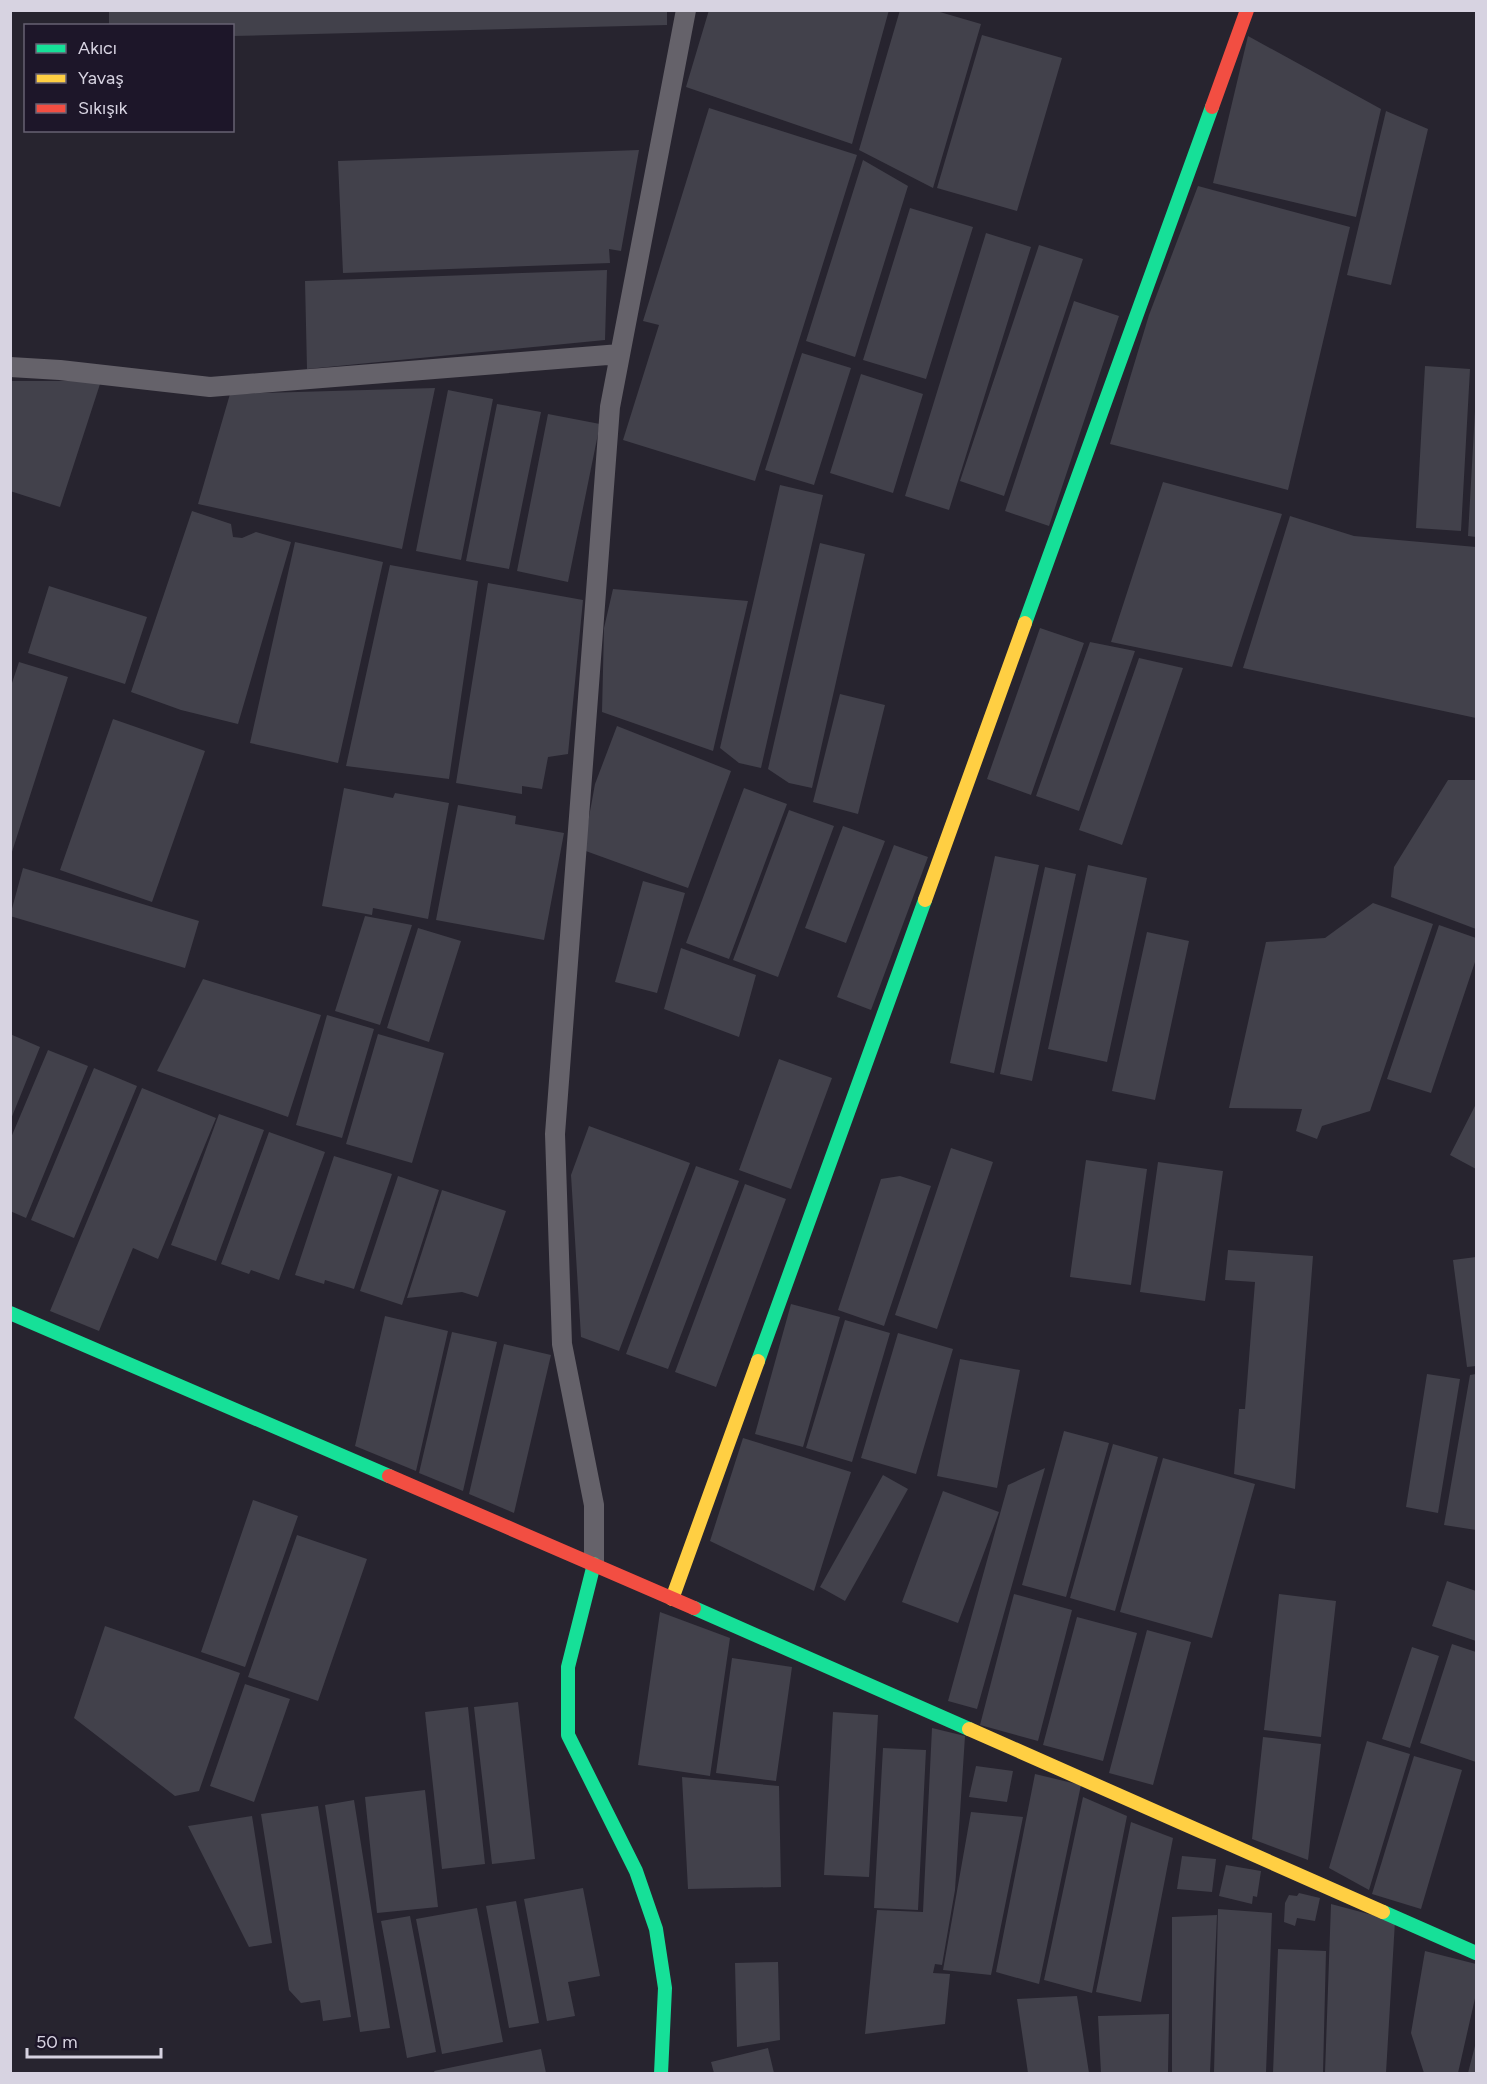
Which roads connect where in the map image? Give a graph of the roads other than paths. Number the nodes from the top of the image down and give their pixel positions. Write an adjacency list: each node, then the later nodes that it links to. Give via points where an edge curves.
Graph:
1 (686, 10): 3 (street)
2 (1248, 10): 7 (street)
3 (620, 354): 4 (street, via 210,387); 6 (street, via 610,407 555,1134 562,1344 594,1505)
4 (10, 368)
5 (10, 1313): 6 (street)
6 (594, 1564): 7 (street); 9 (street, via 568,1666 568,1735 636,1871 656,1929 665,1988)
7 (672, 1599): 8 (street)
8 (1476, 1953)
9 (661, 2073)

